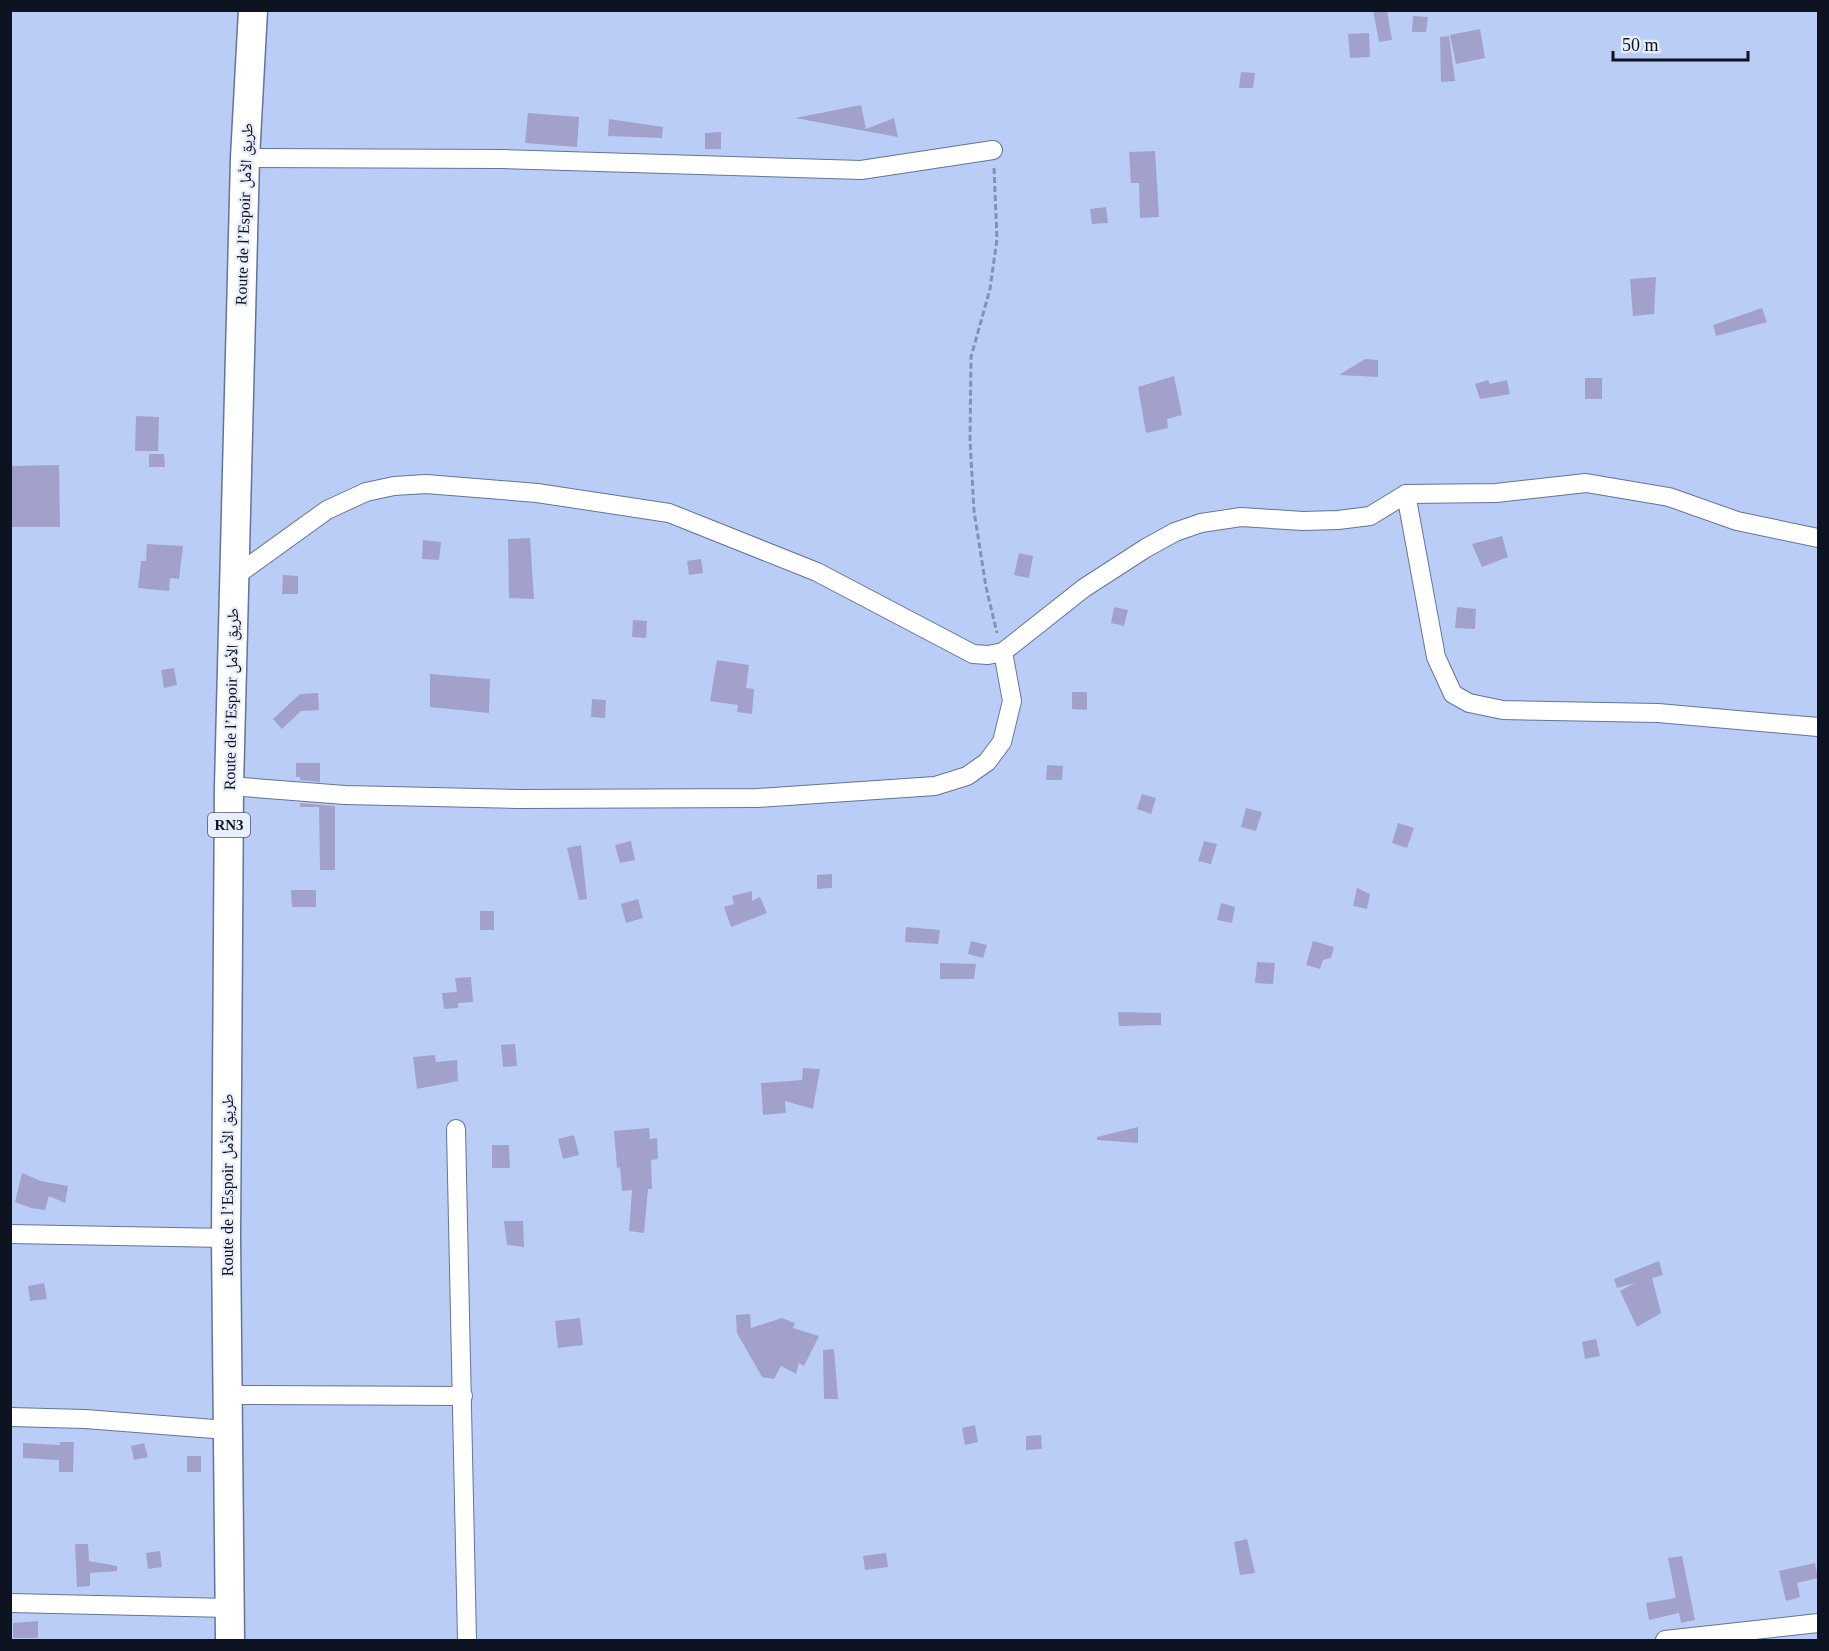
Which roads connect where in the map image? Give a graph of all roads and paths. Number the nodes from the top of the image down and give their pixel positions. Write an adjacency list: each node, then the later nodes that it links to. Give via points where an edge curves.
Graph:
1 (253, 10): 3 (highway, Route de l’Espoir طريق الأمل / RN3)
2 (993, 150): 3 (street, via 861,170 502,159); 7 (path, via 997,239 990,289 972,357 970,440 982,564)
3 (245, 158): 6 (highway, Route de l’Espoir طريق الأمل / RN3)
4 (1406, 494): 5 (street, via 1496,493 1576,483 1618,486 1669,497 1737,521); 7 (street, via 1370,516 1303,521 1241,517 1201,523 1175,532 1084,588); 8 (street, via 1436,657 1453,694 1469,703 1503,711 1658,713)
5 (1818, 538)
6 (234, 577): 7 (street, via 327,510 366,492 426,484 537,493 669,513 817,572 973,654); 9 (highway, Route de l’Espoir طريق الأمل / RN3)
7 (1003, 652): 9 (street, via 1012,701 1002,742 987,762 967,776 935,786 757,798 519,799 345,795)
8 (1818, 727)
9 (229, 786): 12 (highway, Route de l’Espoir طريق الأمل / RN3)
10 (456, 1129): 14 (street)
11 (10, 1234): 12 (street)
12 (226, 1238): 13 (highway, Route de l’Espoir طريق الأمل / RN3)
13 (228, 1395): 14 (street); 16 (highway, Route de l’Espoir طريق الأمل / RN3)
14 (463, 1396): 22 (street)
15 (10, 1417): 16 (street)
16 (227, 1430): 18 (highway, Route de l’Espoir طريق الأمل / RN3)
17 (10, 1603): 18 (street)
18 (229, 1608): 21 (highway, Route de l’Espoir طريق الأمل / RN3)
19 (1818, 1623): 20 (street)
20 (1668, 1640)
21 (230, 1641)
22 (466, 1641)

